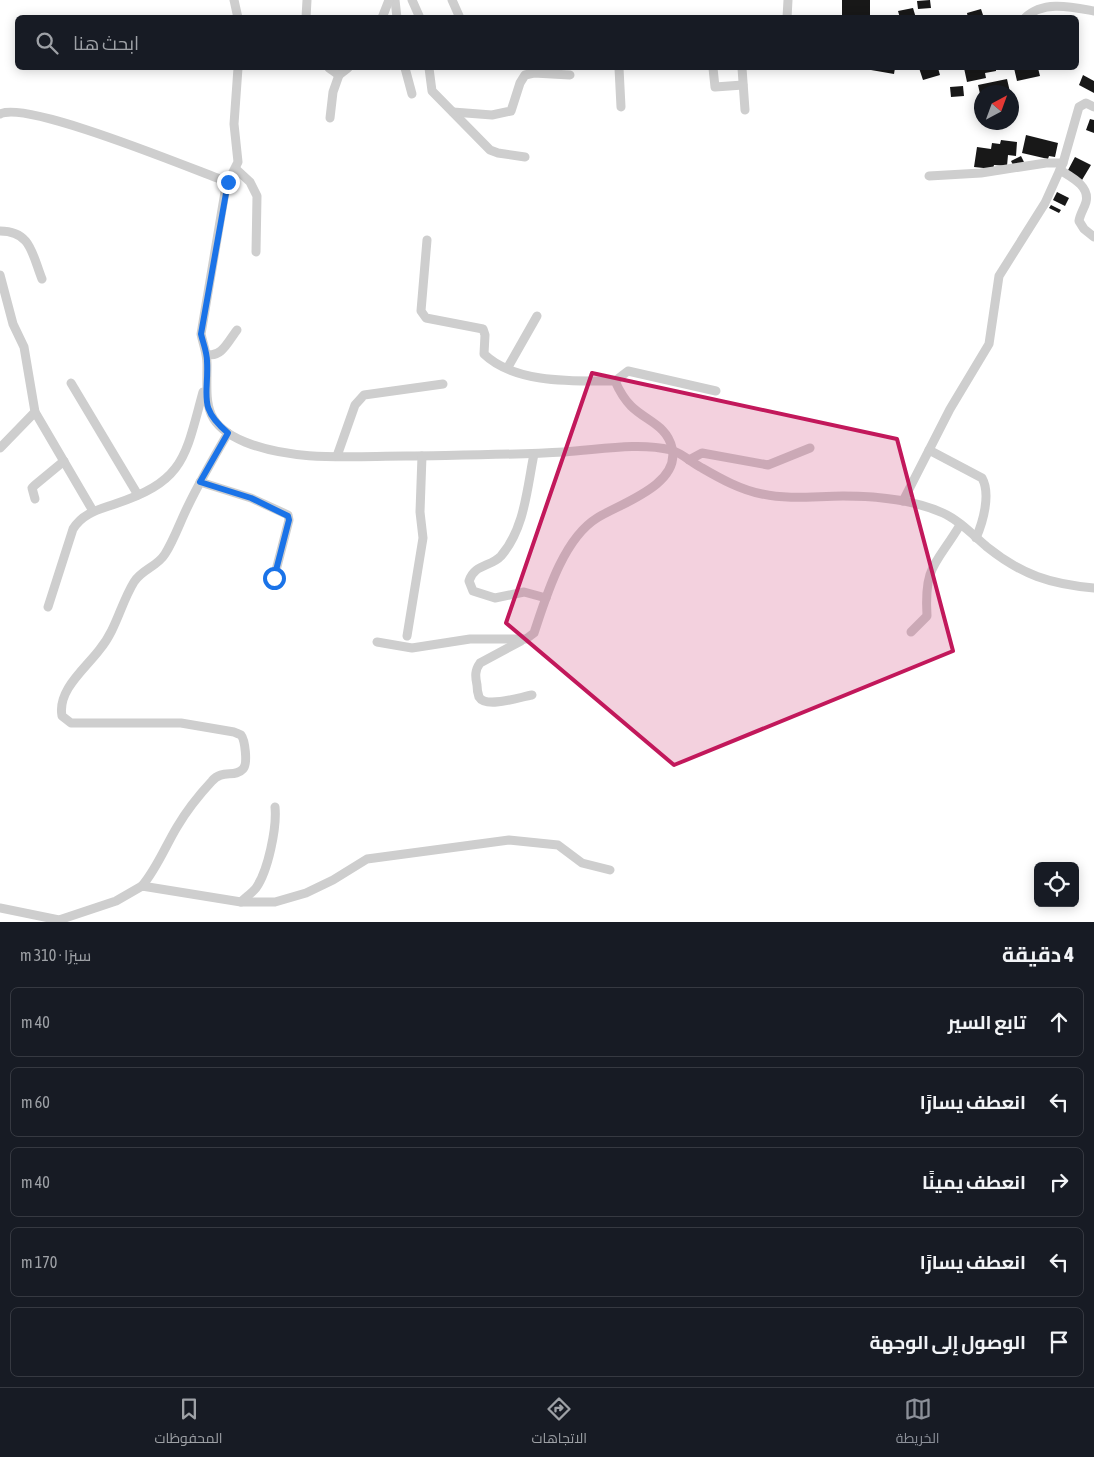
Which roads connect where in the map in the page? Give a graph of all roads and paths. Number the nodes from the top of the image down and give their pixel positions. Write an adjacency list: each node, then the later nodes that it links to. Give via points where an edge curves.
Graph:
1 (234, 0): 9 (street)
2 (308, 0): 10 (street)
3 (389, 0): 11 (street)
4 (395, 0): 12 (street)
5 (412, 0): 13 (street)
6 (452, 0): 14 (street)
7 (788, 0): 15 (street)
8 (1094, 11): 16 (street, via 1062,6 1036,9)
9 (237, 15)
10 (306, 15)
11 (383, 15)
12 (397, 15)
13 (419, 15)
14 (459, 15)
15 (787, 15)
16 (1029, 15)
17 (238, 70): 37 (street, via 234,124)
18 (332, 70): 25 (street)
19 (345, 70): 25 (street)
20 (406, 70): 28 (street)
21 (429, 70): 32 (street, via 432,91)
22 (619, 70): 29 (street)
23 (713, 70): 27 (street, via 714,87)
24 (742, 70): 27 (street)
25 (339, 75): 34 (street)
26 (570, 75): 32 (street, via 525,75 511,111 492,115)
27 (743, 85): 31 (street)
28 (412, 94)
29 (621, 107)
30 (1094, 107): 36 (street, via 1086,103 1079,107)
31 (745, 110)
32 (452, 112): 35 (street, via 494,152)
33 (0, 114): 39 (street, via 26,114 87,129)
34 (330, 118)
35 (525, 158)
36 (1062, 167): 38 (street, via 1046,163 981,173); 41 (street, via 1085,192 1086,200 1079,221); 61 (street, via 1045,203 1004,265 996,288 989,344)
37 (236, 170): 39 (street); 43 (street, via 250,182 257,196)
38 (929, 176)
39 (228, 182): 49 (street, via 201,334)
40 (0, 231): 45 (street, via 13,231 23,237)
41 (1094, 237)
42 (427, 240): 50 (street, via 422,311 426,318 483,329 486,335 484,354)
43 (256, 252)
44 (0, 275): 46 (street)
45 (42, 279)
46 (1, 287): 56 (street, via 24,347)
47 (537, 316): 50 (street)
48 (237, 330): 49 (street, via 219,354)
49 (207, 354): 52 (street)
50 (508, 367): 51 (street, via 538,378)
51 (615, 381): 55 (street, via 628,371); 60 (street, via 632,407 666,433)
52 (206, 382): 57 (street, via 209,413); 68 (street, via 181,462 170,477)
53 (71, 383): 68 (street)
54 (443, 384): 63 (street, via 364,395 355,405)
55 (716, 392)
56 (35, 412): 58 (street); 66 (street)
57 (228, 433): 63 (street, via 271,450); 67 (street)
58 (0, 448)
59 (810, 448): 65 (street, via 768,465 702,453)
60 (673, 450): 62 (street, via 626,448); 65 (street); 76 (street, via 670,467 660,480 630,503 597,518 578,536)
61 (929, 450): 70 (street); 73 (street, via 982,478 984,511)
62 (534, 454): 64 (street); 76 (street, via 524,510 512,538 501,557 476,570 469,581 473,590 494,598 524,592)
63 (337, 456): 64 (street)
64 (422, 456): 79 (street, via 420,512 423,538)
65 (689, 460): 70 (street, via 745,490 766,495)
66 (64, 461): 69 (street, via 32,488); 71 (street)
67 (200, 482): 74 (street, via 251,498 288,516); 85 (street, via 166,553 136,580 107,639 62,700 62,716 71,723 181,723 241,736 243,769 221,774 204,790)
68 (138, 495): 71 (street)
69 (35, 499)
70 (904, 501): 72 (street, via 945,514)
71 (93, 511): 77 (street, via 80,519 73,529)
72 (960, 525): 73 (street); 78 (street, via 933,563 927,586 927,616)
73 (976, 538): 75 (street, via 1036,578 1064,586)
74 (274, 578)
75 (1094, 588)
76 (546, 598): 80 (street, via 534,633)
77 (48, 607)
78 (911, 632)
79 (407, 636)
80 (526, 638): 81 (street, via 470,639 412,648); 82 (street, via 480,663 475,677 479,696 484,702)
81 (377, 642)
82 (532, 695)
83 (275, 807): 86 (street, via 270,851 260,879 256,888)
84 (610, 870): 86 (street, via 582,863 558,845 509,840 485,842 367,859 333,880 288,900)
85 (142, 886): 86 (street); 87 (street, via 116,900 59,920)
86 (241, 902)
87 (0, 908)

